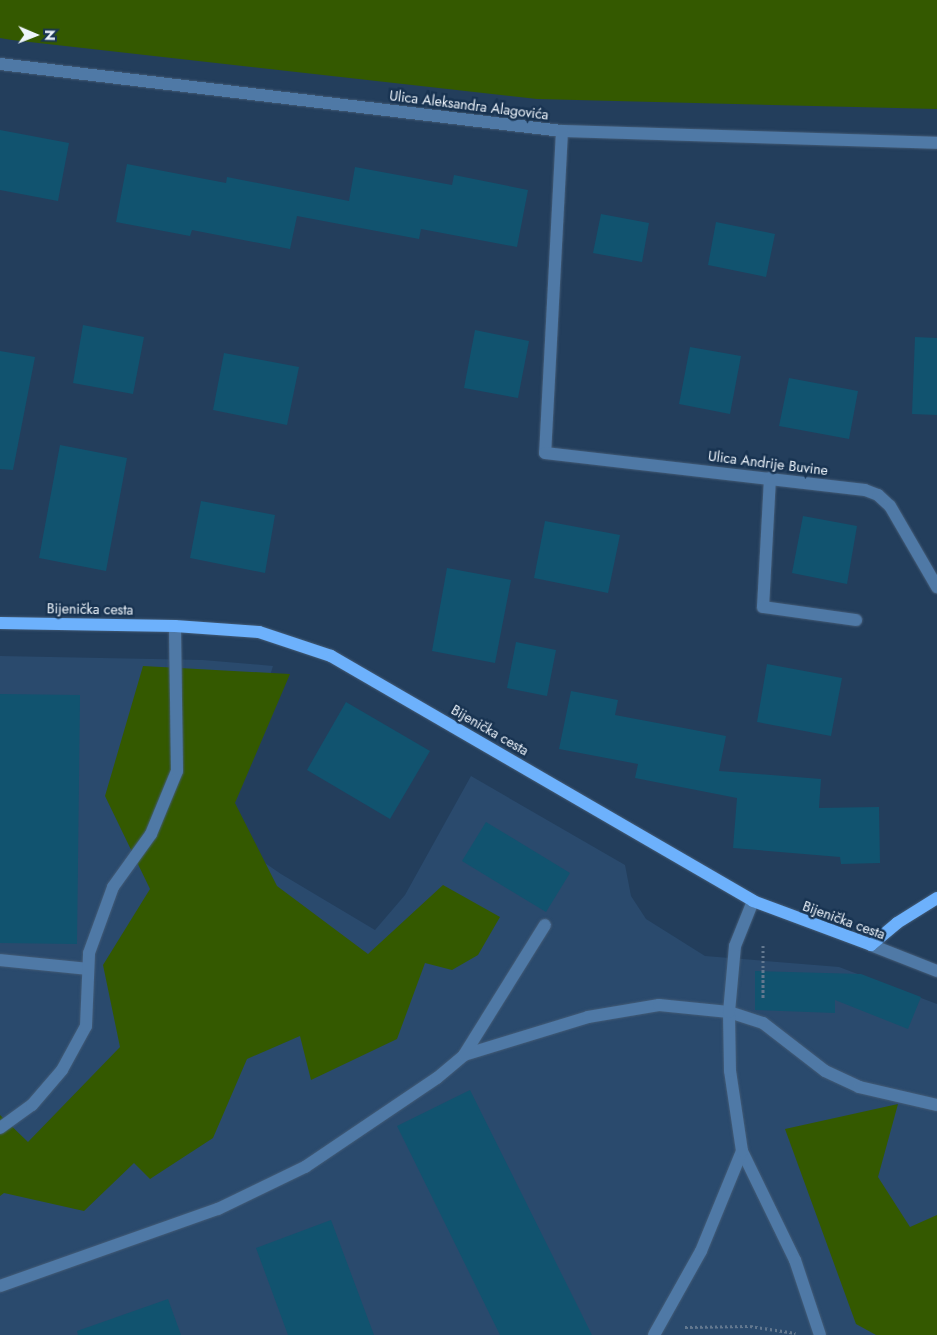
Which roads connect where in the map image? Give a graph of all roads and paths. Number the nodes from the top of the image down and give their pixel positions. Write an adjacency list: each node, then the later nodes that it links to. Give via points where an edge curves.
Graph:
1 (0, 64): 2 (street, Ulica Aleksandra Alagovića)
2 (562, 131): 3 (street, Ulica Aleksandra Alagovića); 4 (street, Ulica Andrije Buvine, via 545,453)
3 (937, 143)
4 (770, 478): 5 (street, Ulica Andrije Buvine, via 865,490 878,495 890,506); 6 (street, via 763,607)
5 (937, 587)
6 (856, 620)
7 (0, 622): 8 (main road, Bijenička cesta)
8 (175, 626): 10 (main road, Bijenička cesta, via 259,632 332,656); 15 (street, via 177,771 151,834 113,887 89,953)
9 (937, 898): 13 (main road, via 897,923)
10 (753, 901): 13 (main road, Bijenička cesta); 17 (street, via 735,946)
11 (545, 925): 19 (street)
12 (763, 945): 18 (path)
13 (871, 946): 16 (street, Bijenička cesta)
14 (0, 960): 15 (street)
15 (88, 969): 21 (street, via 86,1026 62,1070 32,1105)
16 (937, 971)
17 (729, 1012): 18 (street); 19 (street, via 659,1005 588,1017); 22 (street, via 730,1071)
18 (763, 1023): 20 (street, via 825,1071 859,1086)
19 (464, 1055): 23 (street, via 437,1078 305,1167 218,1209)
20 (937, 1105)
21 (0, 1128)
22 (742, 1151): 24 (street, via 701,1251); 26 (street, via 795,1260)
23 (0, 1286)
24 (656, 1333): 25 (path, via 702,1324 750,1326)
25 (802, 1334)
26 (820, 1335)

